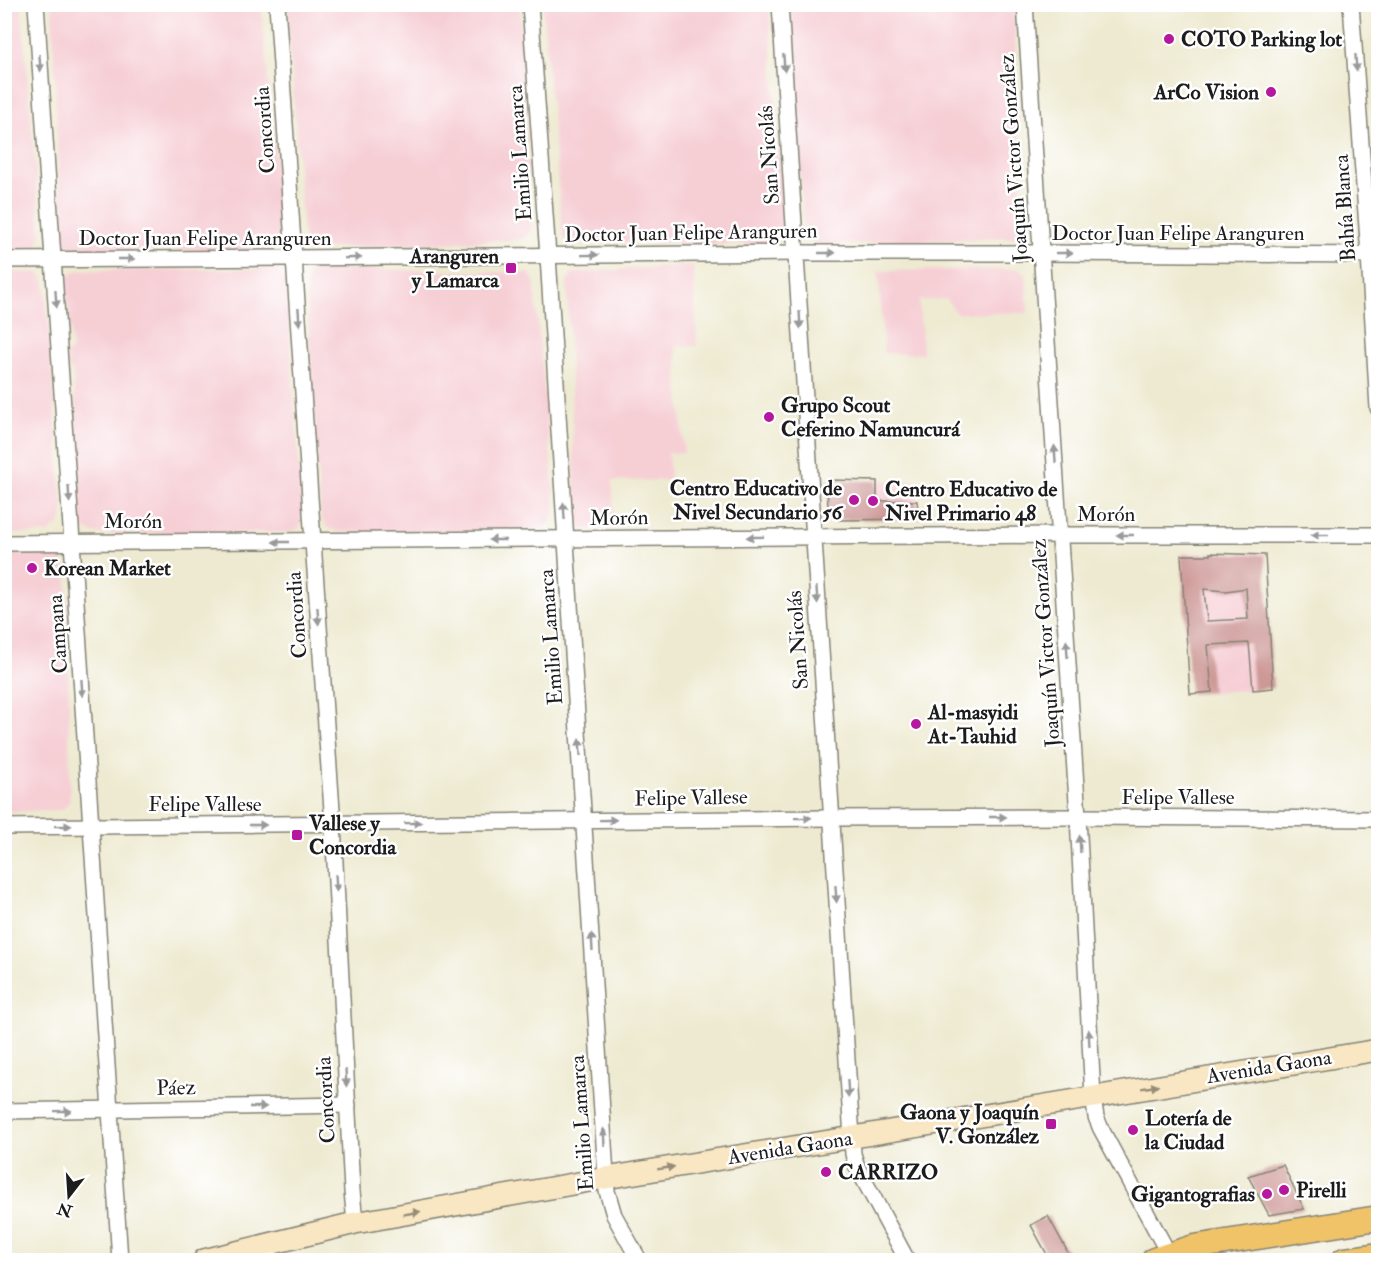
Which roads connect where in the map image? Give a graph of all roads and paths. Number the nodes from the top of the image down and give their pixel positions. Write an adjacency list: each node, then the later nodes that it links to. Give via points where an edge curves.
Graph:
1 (36, 4): 12 (street, Campana, one-way to 12)
2 (278, 4): 11 (street, Concordia)
3 (530, 4): 10 (street, Emilio Lamarca)
4 (780, 4): 7 (street, San Nicolás, one-way to 7)
5 (1025, 4): 8 (street, Joaquín Victor González)
6 (1351, 4): 9 (street, Bahía Blanca, one-way to 9)
7 (796, 253): 8 (street, Doctor Juan Felipe Aranguren, one-way to 8); 10 (street, Doctor Juan Felipe Aranguren, one-way to 7); 17 (street, San Nicolás, one-way to 17)
8 (1041, 253): 9 (street, Doctor Juan Felipe Aranguren, one-way to 9); 15 (street, Joaquín Victor González, one-way to 8)
9 (1374, 255): 14 (street, Bahía Blanca)
10 (548, 256): 11 (street, Doctor Juan Felipe Aranguren, one-way to 10); 18 (street, Emilio Lamarca, one-way to 10)
11 (295, 258): 12 (street, Doctor Juan Felipe Aranguren, one-way to 11); 20 (street, Concordia, one-way to 20)
12 (53, 259): 13 (street, Doctor Juan Felipe Aranguren); 19 (street, Campana, one-way to 19)
13 (4, 260)
14 (1378, 408)
15 (1060, 535): 16 (street, Morón, one-way to 15); 17 (street, Morón); 22 (street, Joaquín Victor González, one-way to 15)
16 (1378, 535)
17 (813, 537): 18 (street, Morón, one-way to 18); 23 (street, San Nicolás, one-way to 23)
18 (566, 540): 20 (street, Morón, one-way to 20); 25 (street, Emilio Lamarca, one-way to 18)
19 (72, 542): 20 (street, Morón, one-way to 19); 21 (street, Morón); 27 (street, Campana, one-way to 27)
20 (313, 542): 26 (street, Concordia, one-way to 26)
21 (4, 543)
22 (1078, 817): 23 (street, Felipe Vallese, one-way to 22); 24 (street, Felipe Vallese); 30 (street, Joaquín Victor González, one-way to 22)
23 (831, 818): 25 (street, Felipe Vallese, one-way to 23); 34 (street, San Nicolás, one-way to 34)
24 (1378, 819)
25 (584, 820): 26 (street, Felipe Vallese, one-way to 25); 35 (street, Emilio Lamarca, one-way to 25)
26 (333, 824): 27 (street, Felipe Vallese, one-way to 26); 31 (street, Concordia, one-way to 31)
27 (92, 826): 28 (street, Felipe Vallese, one-way to 27); 32 (street, Campana)
28 (4, 827)
29 (1378, 1050): 30 (main road, Avenida Gaona, one-way to 29)
30 (1093, 1097): 34 (main road, Avenida Gaona); 40 (street, Joaquín Victor González, via 1101,1129)
31 (348, 1106): 32 (street, Páez, one-way to 31); 37 (street, Concordia)
32 (110, 1110): 33 (street, Páez, one-way to 32); 41 (street, Campana)
33 (4, 1111)
34 (852, 1138): 35 (main road, Avenida Gaona, one-way to 34); 44 (street, San Nicolás, via 857,1167)
35 (606, 1178): 37 (main road, Avenida Gaona, one-way to 35); 43 (street, Emilio Lamarca, via 614,1215)
36 (1378, 1218): 40 (main road, via 1194,1247)
37 (355, 1223): 38 (main road, Avenida Gaona)
38 (268, 1253): 42 (main road, Avenida Gaona)
39 (1378, 1255): 45 (main road)
40 (1165, 1259)
41 (120, 1260)
42 (204, 1260)
43 (639, 1260)
44 (907, 1260)
45 (1344, 1260)

